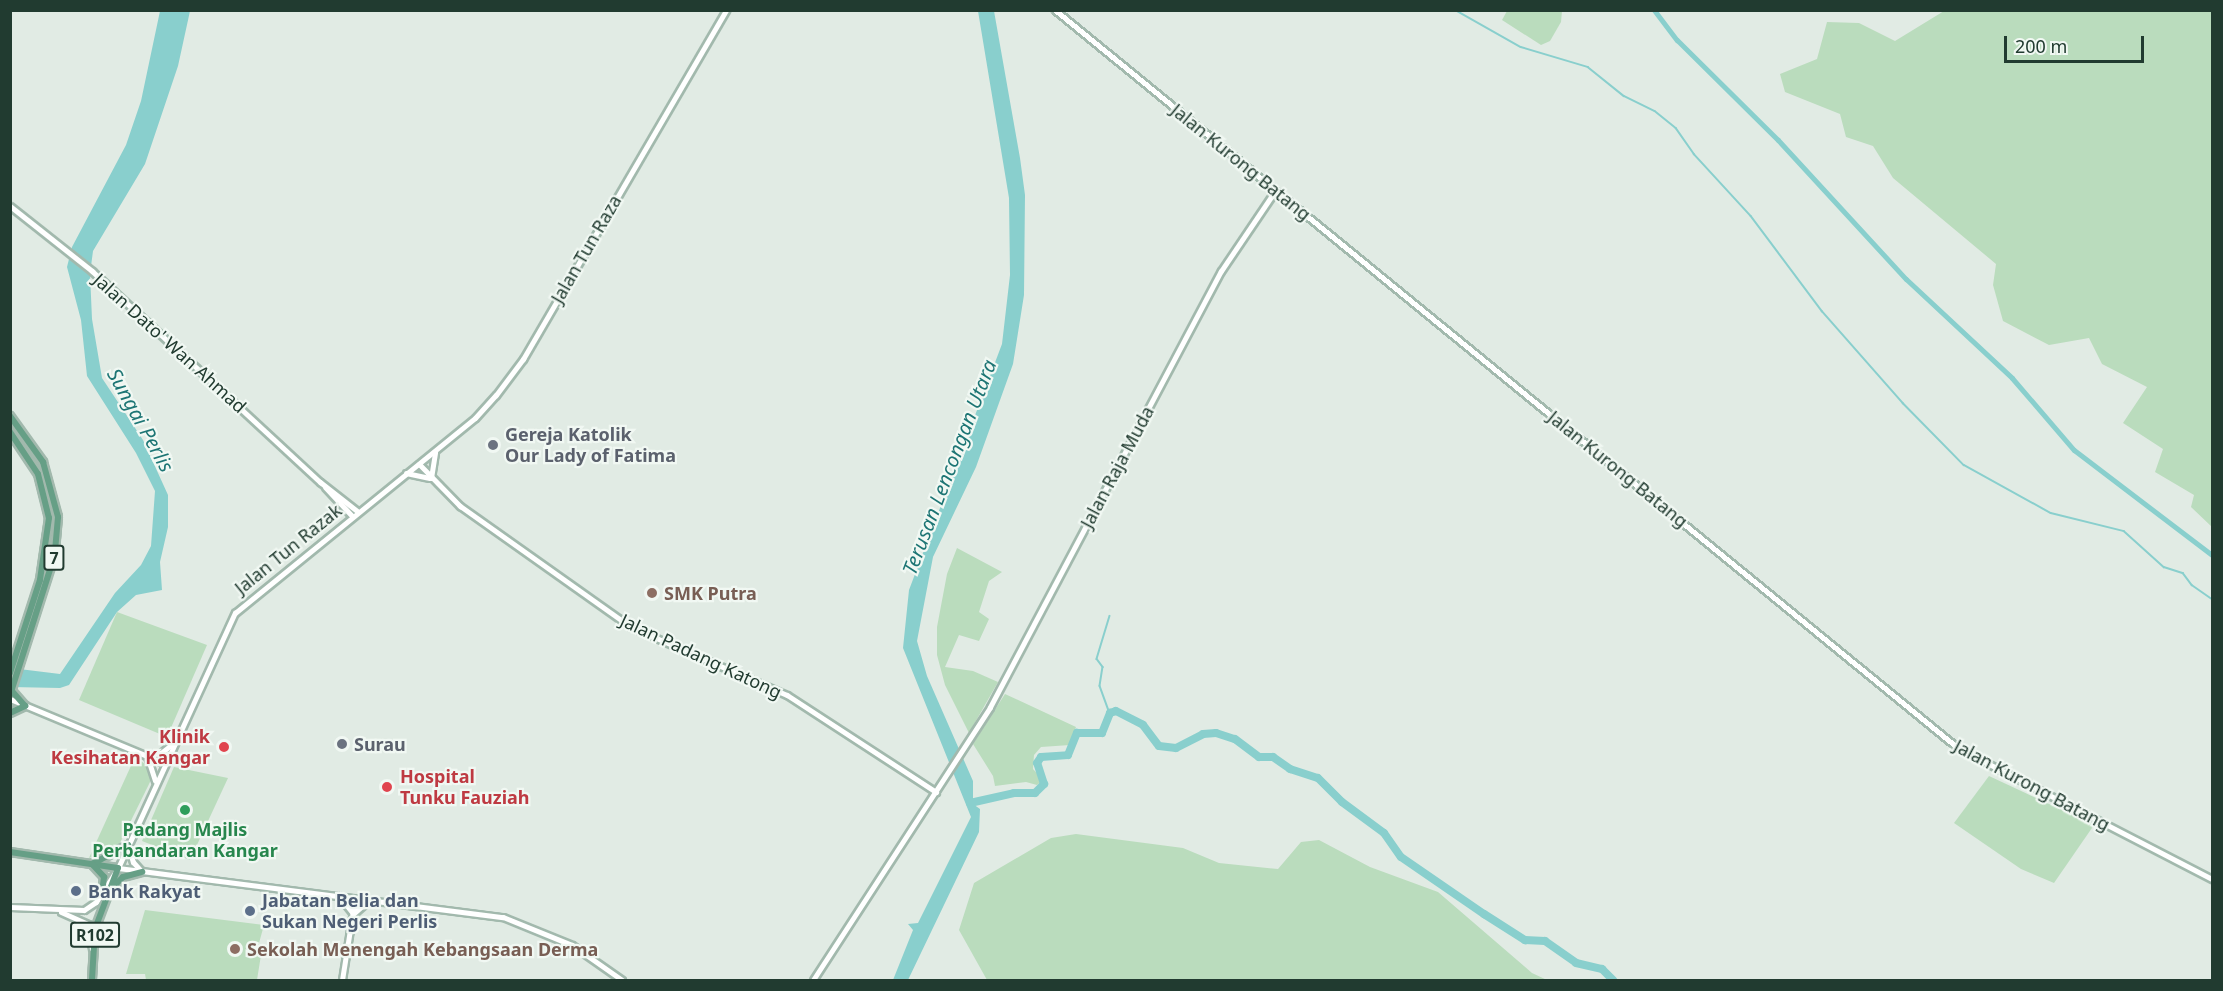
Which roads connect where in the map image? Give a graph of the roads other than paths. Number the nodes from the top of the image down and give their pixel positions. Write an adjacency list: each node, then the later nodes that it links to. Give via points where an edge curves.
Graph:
1 (726, 10): 7 (street, Jalan Tun Raza, via 523,359 475,418)
2 (1055, 10): 3 (street, Jalan Kurong Batang)
3 (1275, 191): 24 (street, Jalan Raja Muda, via 1228,258 1024,645); 32 (street, Jalan Kurong Batang, via 1958,748)
4 (10, 206): 11 (street, Jalan Dato' Wan Ahmad, via 92,271)
5 (10, 416): 14 (main road, 7, via 43,462 57,517 55,554)
6 (10, 432): 14 (main road, 7, via 38,474 49,519 44,563)
7 (438, 448): 8 (street, Jalan Tun Raza); 10 (street)
8 (419, 464): 9 (street, Jalan Tun Razak); 10 (street, Jalan Padang Katong)
9 (406, 473): 10 (street); 12 (street, Jalan Tun Razak)
10 (431, 478): 24 (street, Jalan Padang Katong, via 468,512 631,627 787,696)
11 (324, 486): 12 (street); 13 (street)
12 (357, 511): 13 (street, Jalan Tun Razak)
13 (352, 516): 20 (street, Jalan Tun Razak, via 235,613)
14 (17, 653): 15 (main road, 7)
15 (17, 665): 16 (main road, 7); 17 (main road, 7)
16 (10, 674)
17 (11, 695): 18 (main road)
18 (25, 706): 19 (main road); 21 (street)
19 (10, 713)
20 (175, 741): 21 (street, via 161,753); 22 (street, Jalan Tun Razak)
21 (146, 755): 22 (street); 23 (street)
22 (164, 763): 23 (street, Jalan Tun Razak)
23 (155, 783): 25 (street, Jalan Tun Razak)
24 (936, 792): 44 (street, Jalan Raja Muda)
25 (128, 845): 29 (main road); 30 (street, Jalan Tun Razak); 31 (street, via 133,862)
26 (10, 852): 27 (main road)
27 (30, 856): 28 (main road); 29 (main road)
28 (10, 857)
29 (92, 864): 30 (main road); 33 (main road, via 104,877)
30 (118, 868): 31 (street); 33 (main road, Jalan Tun Razak)
31 (142, 872): 33 (main road, via 119,880); 34 (street)
32 (2212, 879)
33 (105, 893): 38 (street, via 84,910); 40 (main road, Jalan Tun Razak / R102)
34 (339, 896): 35 (street); 39 (street)
35 (355, 898): 36 (street); 39 (street)
36 (371, 900): 39 (street); 43 (street, via 496,915 523,922 585,952)
37 (10, 907): 38 (street)
38 (61, 912): 40 (street, via 88,924)
39 (353, 914): 42 (street)
40 (92, 950): 41 (main road, Jalan Tun Razak / R102)
41 (92, 981)
42 (342, 981)
43 (622, 981)
44 (813, 981)

